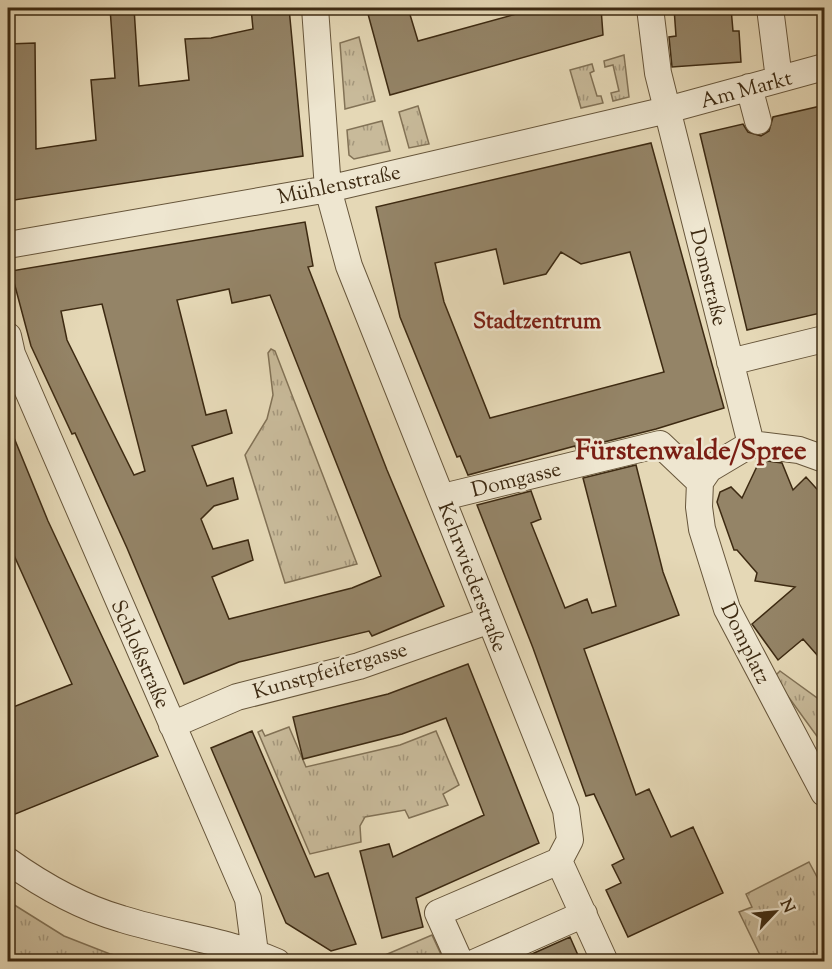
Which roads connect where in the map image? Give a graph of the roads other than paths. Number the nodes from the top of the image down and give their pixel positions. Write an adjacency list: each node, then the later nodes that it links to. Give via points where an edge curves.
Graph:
1 (315, 8): 9 (street, Kehrwiederstraße)
2 (650, 8): 7 (street, Domstraße)
3 (770, 8): 5 (street)
4 (825, 67): 5 (street, Am Markt)
5 (779, 80): 6 (street, Am Markt)
6 (750, 87): 7 (street, Am Markt); 8 (street)
7 (667, 110): 9 (street, Mühlenstraße); 13 (street, Domstraße)
8 (758, 121)
9 (328, 189): 10 (street, Mühlenstraße); 17 (street, Kehrwiederstraße, via 349,266)
10 (8, 245)
11 (8, 336): 19 (street, Schloßstraße)
12 (825, 339): 13 (street)
13 (730, 362): 14 (street, Domstraße)
14 (751, 444): 15 (street, via 799,450); 16 (street, via 709,470)
15 (825, 459)
16 (700, 482): 17 (street, Domgasse, via 660,444); 20 (street, Domplatz, via 702,529 727,609)
17 (442, 497): 18 (street, Kehrwiederstraße)
18 (490, 620): 19 (street, Kunstpfeifergasse, via 359,666 237,697); 22 (street, Kehrwiederstraße, via 566,810 570,840)
19 (172, 725): 24 (street, Schloßstraße, via 248,899)
20 (825, 793)
21 (8, 861): 24 (street, via 80,904 121,919)
22 (559, 861): 23 (street); 25 (street, via 438,913)
23 (584, 914): 26 (street); 27 (street)
24 (266, 957)
25 (460, 962)
26 (476, 962)
27 (605, 962)

